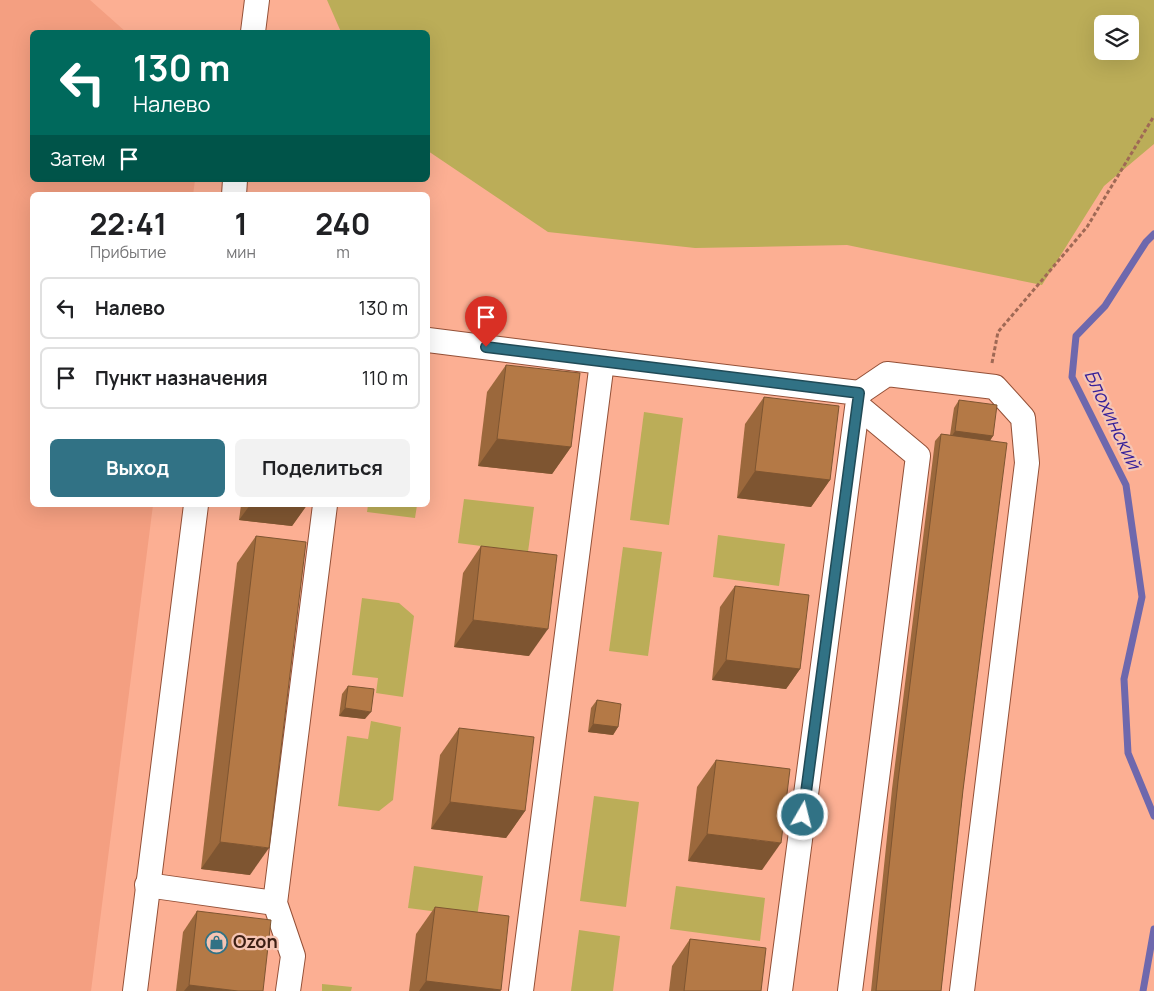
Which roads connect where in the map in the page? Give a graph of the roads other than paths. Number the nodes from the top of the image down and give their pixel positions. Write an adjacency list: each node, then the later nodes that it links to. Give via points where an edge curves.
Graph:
1 (256, 0): 2 (lane)
2 (253, 30)
3 (430, 340): 4 (lane)
4 (602, 362): 5 (lane); 12 (lane)
5 (858, 399): 13 (lane); 14 (lane, via 918,456); 15 (lane, via 887,374 995,387 1023,418 1027,463)
6 (196, 507): 8 (lane)
7 (325, 507): 9 (lane)
8 (147, 885): 9 (lane); 10 (lane)
9 (275, 903): 11 (lane, via 293,956)
10 (135, 991)
11 (288, 991)
12 (521, 991)
13 (780, 991)
14 (850, 991)
15 (962, 991)

